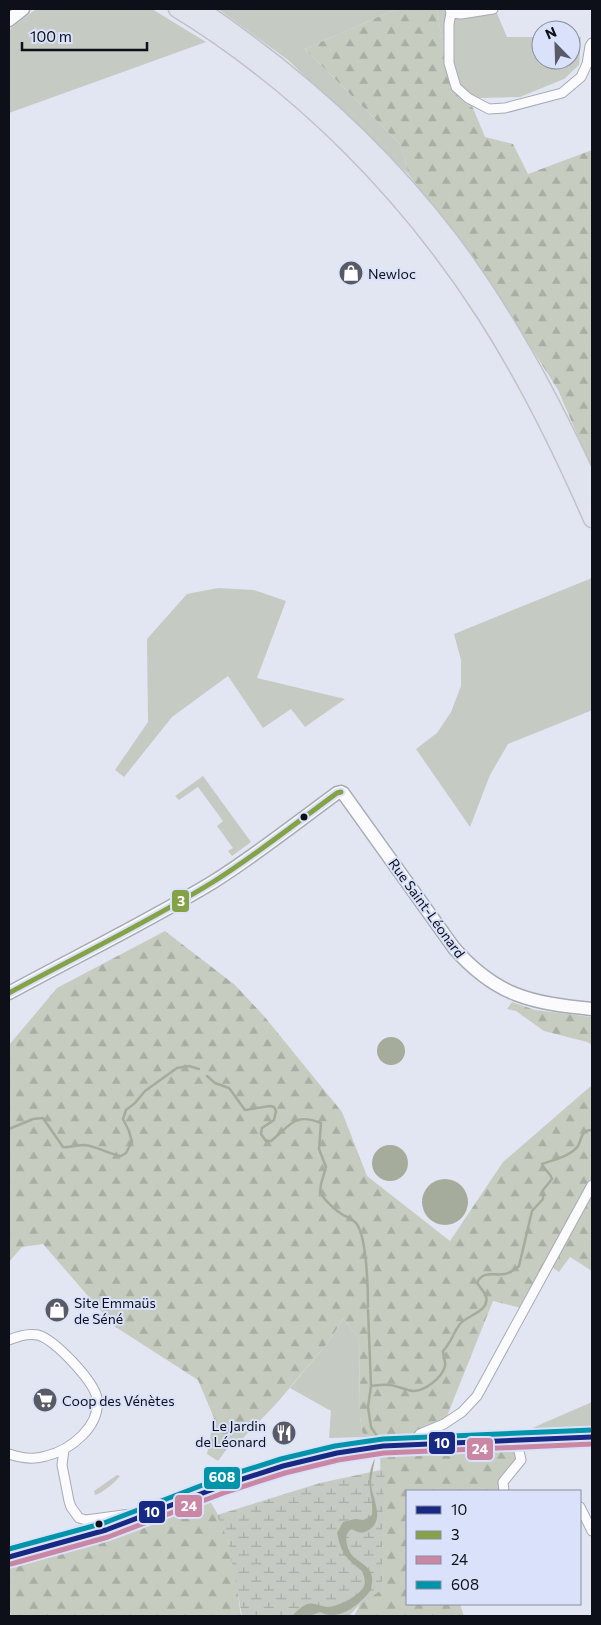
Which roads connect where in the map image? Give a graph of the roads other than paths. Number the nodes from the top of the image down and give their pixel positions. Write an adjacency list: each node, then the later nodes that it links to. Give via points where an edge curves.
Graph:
1 (24, 9): 6 (main road)
2 (177, 9): 9 (highway, via 223,40 309,108 368,165 415,218 469,290 509,352)
3 (200, 9): 8 (highway, via 271,60 323,103 376,154 436,223 521,348)
4 (493, 9): 5 (street, via 461,14)
5 (451, 11): 7 (street, via 449,63 456,87 468,98 490,109 562,93 580,77)
6 (9, 20)
7 (592, 43)
8 (592, 488)
9 (592, 519)
10 (9, 994): 11 (main road, Rue Saint-Léonard, via 213,882 340,792 468,964 501,988 527,1000)
11 (592, 1009)
12 (592, 1184): 16 (street, via 477,1396 444,1424 420,1434)
13 (9, 1340): 17 (street, via 28,1334 52,1342 94,1392 96,1410 92,1424)
14 (592, 1437): 15 (main road)
15 (521, 1440): 16 (main road); 19 (street, via 521,1460 503,1482)
16 (415, 1445): 20 (main road, via 337,1453 283,1466 224,1484)
17 (64, 1450): 18 (street, via 32,1458); 20 (street, via 62,1465 69,1501 79,1518 120,1517)
18 (9, 1454)
19 (504, 1490)
20 (168, 1507): 23 (main road, via 98,1533)
21 (581, 1509): 22 (street)
22 (592, 1530)
23 (9, 1557)

